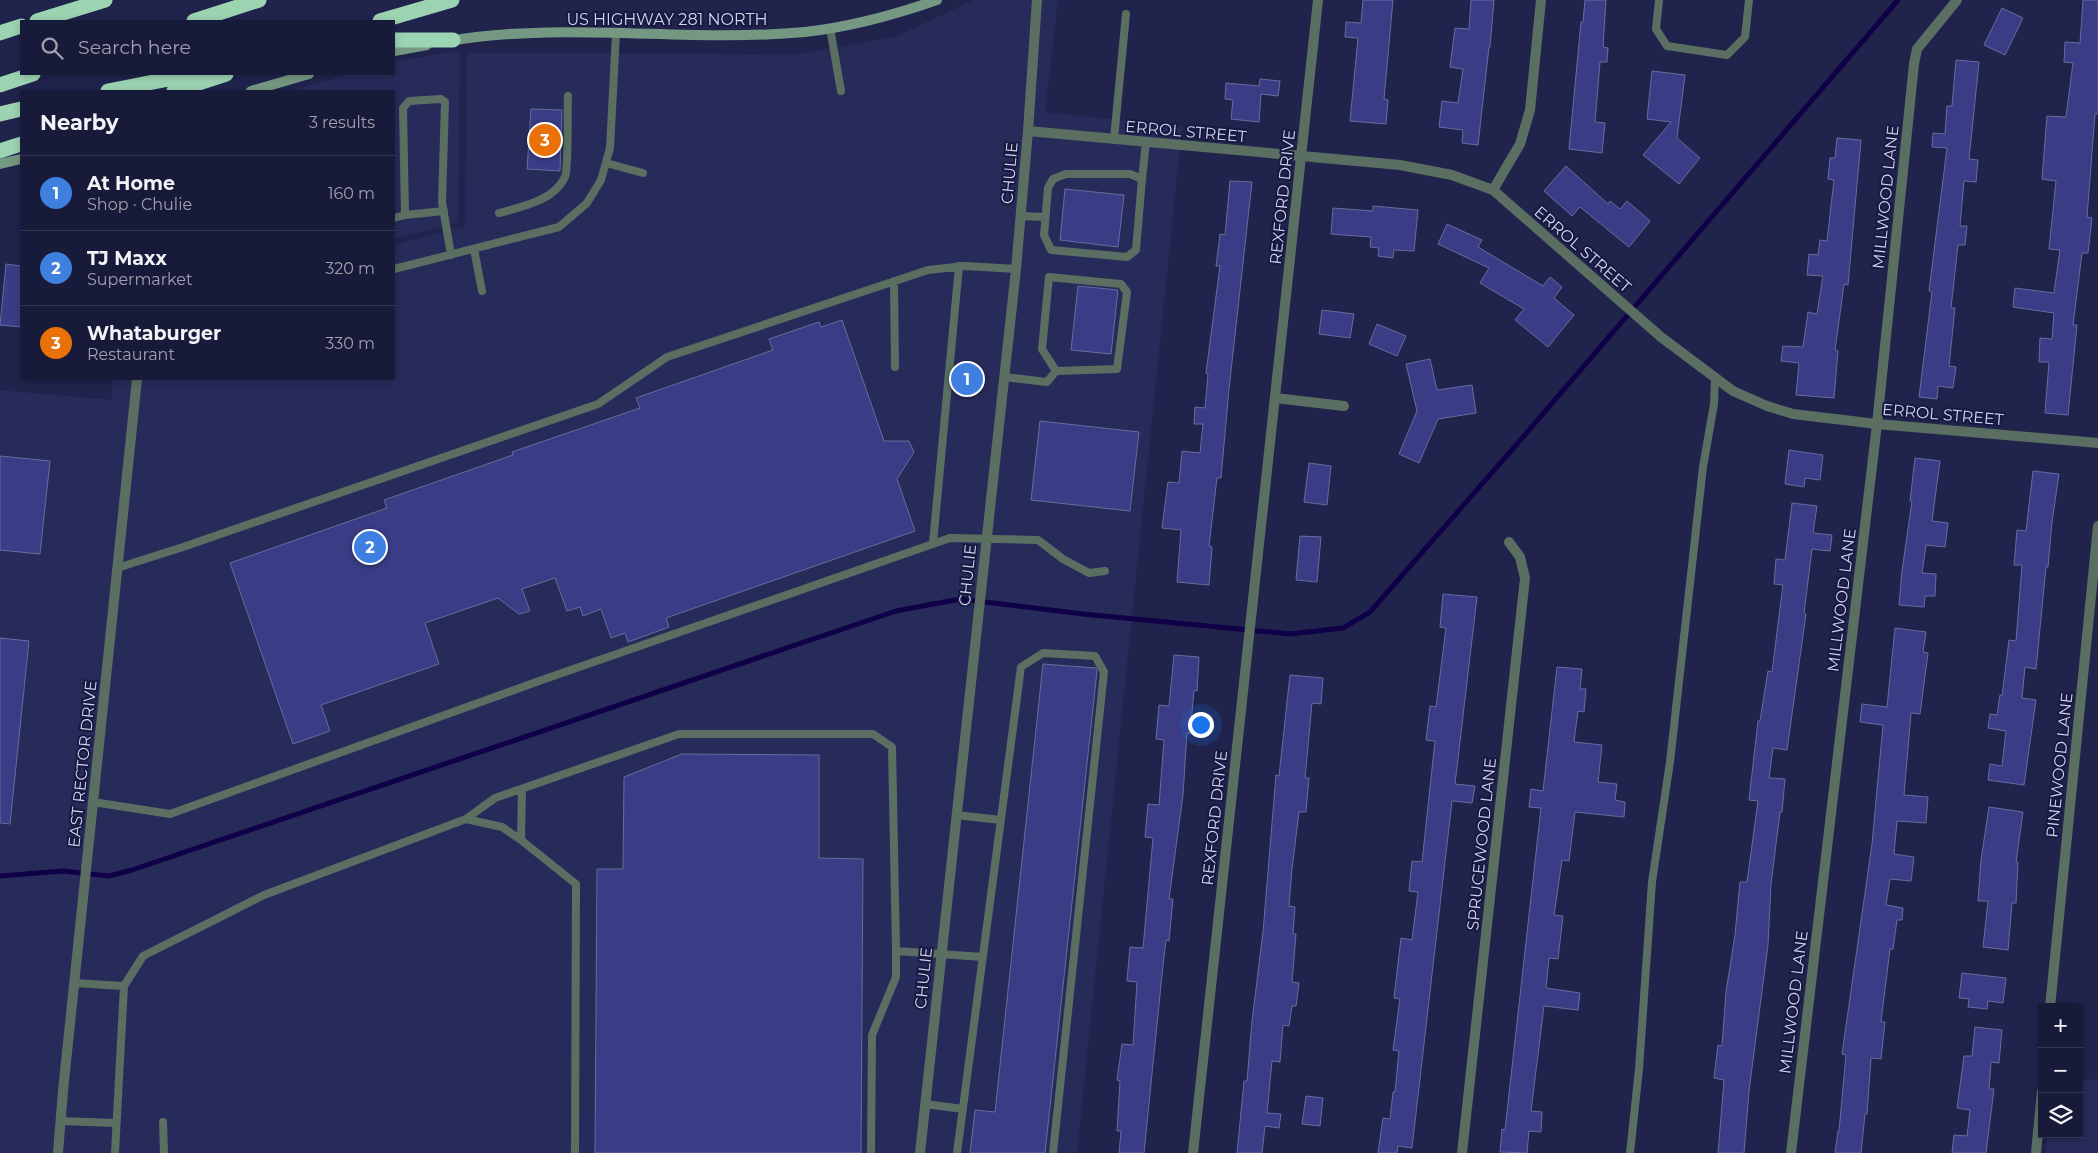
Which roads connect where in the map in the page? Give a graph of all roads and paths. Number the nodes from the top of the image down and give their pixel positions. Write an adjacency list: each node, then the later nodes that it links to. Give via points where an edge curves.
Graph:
1 (104, 0): 12 (highway)
2 (259, 0): 13 (highway)
3 (452, 0): 14 (highway)
4 (937, 0): 16 (main road, US HIGHWAY 281 NORTH, via 899,14)
5 (1037, 0): 34 (street, CHULIE)
6 (1318, 0): 39 (street, REXFORD DRIVE)
7 (1541, 0): 45 (street, via 1530,110 1520,144)
8 (1658, 0): 9 (lane, via 1656,29 1667,46 1727,55 1745,37)
9 (1750, 0)
10 (1957, 0): 66 (street, MILLWOOD LANE, via 1917,49 1914,64)
11 (1126, 14): 35 (lane)
12 (40, 20)
13 (197, 20)
14 (383, 20)
15 (20, 26): 17 (highway)
16 (830, 28): 18 (main road, US HIGHWAY 281 NORTH, via 756,35); 30 (lane)
17 (0, 33)
18 (616, 34): 20 (main road, US HIGHWAY 281 NORTH, via 528,34); 41 (lane, via 610,148)
19 (395, 40): 20 (highway)
20 (453, 40): 21 (main road, US HIGHWAY 281 NORTH)
21 (395, 51)
22 (30, 75): 26 (highway)
23 (189, 75): 27 (highway)
24 (223, 75): 28 (highway)
25 (306, 75): 29 (main road)
26 (0, 85)
27 (113, 90)
28 (177, 90)
29 (254, 90)
30 (841, 91)
31 (568, 96): 47 (lane, via 565,176 545,197)
32 (20, 109): 33 (highway)
33 (0, 114)
34 (1028, 130): 35 (street, ERROL STREET); 49 (street, CHULIE)
35 (1114, 139): 36 (street, ERROL STREET)
36 (1146, 142): 39 (street, ERROL STREET); 44 (lane)
37 (20, 144): 38 (highway)
38 (0, 151)
39 (1301, 157): 45 (street, ERROL STREET, via 1400,165 1452,175); 64 (street, REXFORD DRIVE)
40 (20, 159): 42 (main road)
41 (606, 163): 43 (lane); 52 (lane, via 602,180 587,203 559,228)
42 (0, 164)
43 (643, 173)
44 (1142, 179): 50 (lane, via 1130,174 1066,174 1053,179 1048,188); 50 (lane, via 1136,250 1127,257 1051,250 1044,235)
45 (1493, 190): 62 (street, ERROL STREET, via 1661,337)
46 (444, 211): 48 (lane); 48 (lane, via 445,102 441,99 409,101 403,108); 53 (lane)
47 (499, 213)
48 (405, 215): 51 (lane)
49 (1020, 216): 50 (lane); 56 (street, CHULIE)
50 (1045, 217)
51 (395, 218)
52 (474, 249): 53 (lane); 58 (lane)
53 (451, 255): 55 (lane)
54 (959, 266): 56 (lane); 57 (lane, via 928,270); 71 (lane)
55 (395, 269)
56 (1016, 269): 61 (street, CHULIE)
57 (894, 281): 59 (lane); 72 (lane, via 666,356 598,404)
58 (482, 291)
59 (895, 367)
60 (1056, 371): 60 (lane, via 1042,349 1049,277 1121,284 1127,292 1117,369); 61 (lane, via 1047,382)
61 (1004, 377): 69 (street, CHULIE)
62 (1715, 377): 66 (street, ERROL STREET, via 1733,391 1793,414); 102 (lane, via 1670,762 1652,882)
63 (137, 380): 72 (street, EAST RECTOR DRIVE)
64 (1275, 398): 65 (street); 100 (street, REXFORD DRIVE)
65 (1344, 406)
66 (1878, 424): 67 (street, ERROL STREET); 103 (street, MILLWOOD LANE)
67 (2098, 443)
68 (2098, 526): 85 (street, PINEWOOD LANE)
69 (986, 538): 71 (lane, via 950,538); 73 (lane, via 1038,540 1063,560 1089,573); 76 (street, CHULIE)
70 (1510, 542): 101 (street, SPRUCEWOOD LANE, via 1520,557 1525,578)
71 (934, 543): 75 (lane, via 170,814)
72 (118, 568): 75 (street, EAST RECTOR DRIVE)
73 (1105, 571)
74 (522, 789): 77 (lane, via 495,798); 79 (lane); 80 (lane, via 679,734 872,734 892,747)
75 (93, 802): 83 (street, EAST RECTOR DRIVE)
76 (956, 815): 78 (lane); 81 (street, CHULIE)
77 (466, 819): 79 (lane, via 502,827); 84 (lane, via 264,895 143,956)
78 (1001, 820): 82 (lane); 99 (lane, via 1021,667 1043,653 1096,656 1104,672)
79 (521, 840): 95 (lane, via 576,884)
80 (896, 951): 81 (lane); 96 (lane, via 896,977 872,1035)
81 (941, 953): 82 (lane); 87 (street, CHULIE)
82 (983, 957): 88 (lane)
83 (74, 983): 84 (lane); 89 (street, EAST RECTOR DRIVE)
84 (124, 986): 91 (lane)
85 (2050, 1003)
86 (2042, 1093): 104 (street)
87 (925, 1104): 88 (lane); 97 (street, CHULIE)
88 (963, 1108): 98 (lane)
89 (60, 1121): 91 (lane); 92 (street, EAST RECTOR DRIVE)
90 (163, 1122): 94 (lane)
91 (115, 1124): 93 (lane)
92 (58, 1153)
93 (115, 1153)
94 (164, 1153)
95 (575, 1153)
96 (871, 1153)
97 (920, 1153)
98 (957, 1153)
99 (1053, 1153)
100 (1193, 1153)
101 (1462, 1153)
102 (1630, 1153)
103 (1791, 1153)
104 (2036, 1153)

